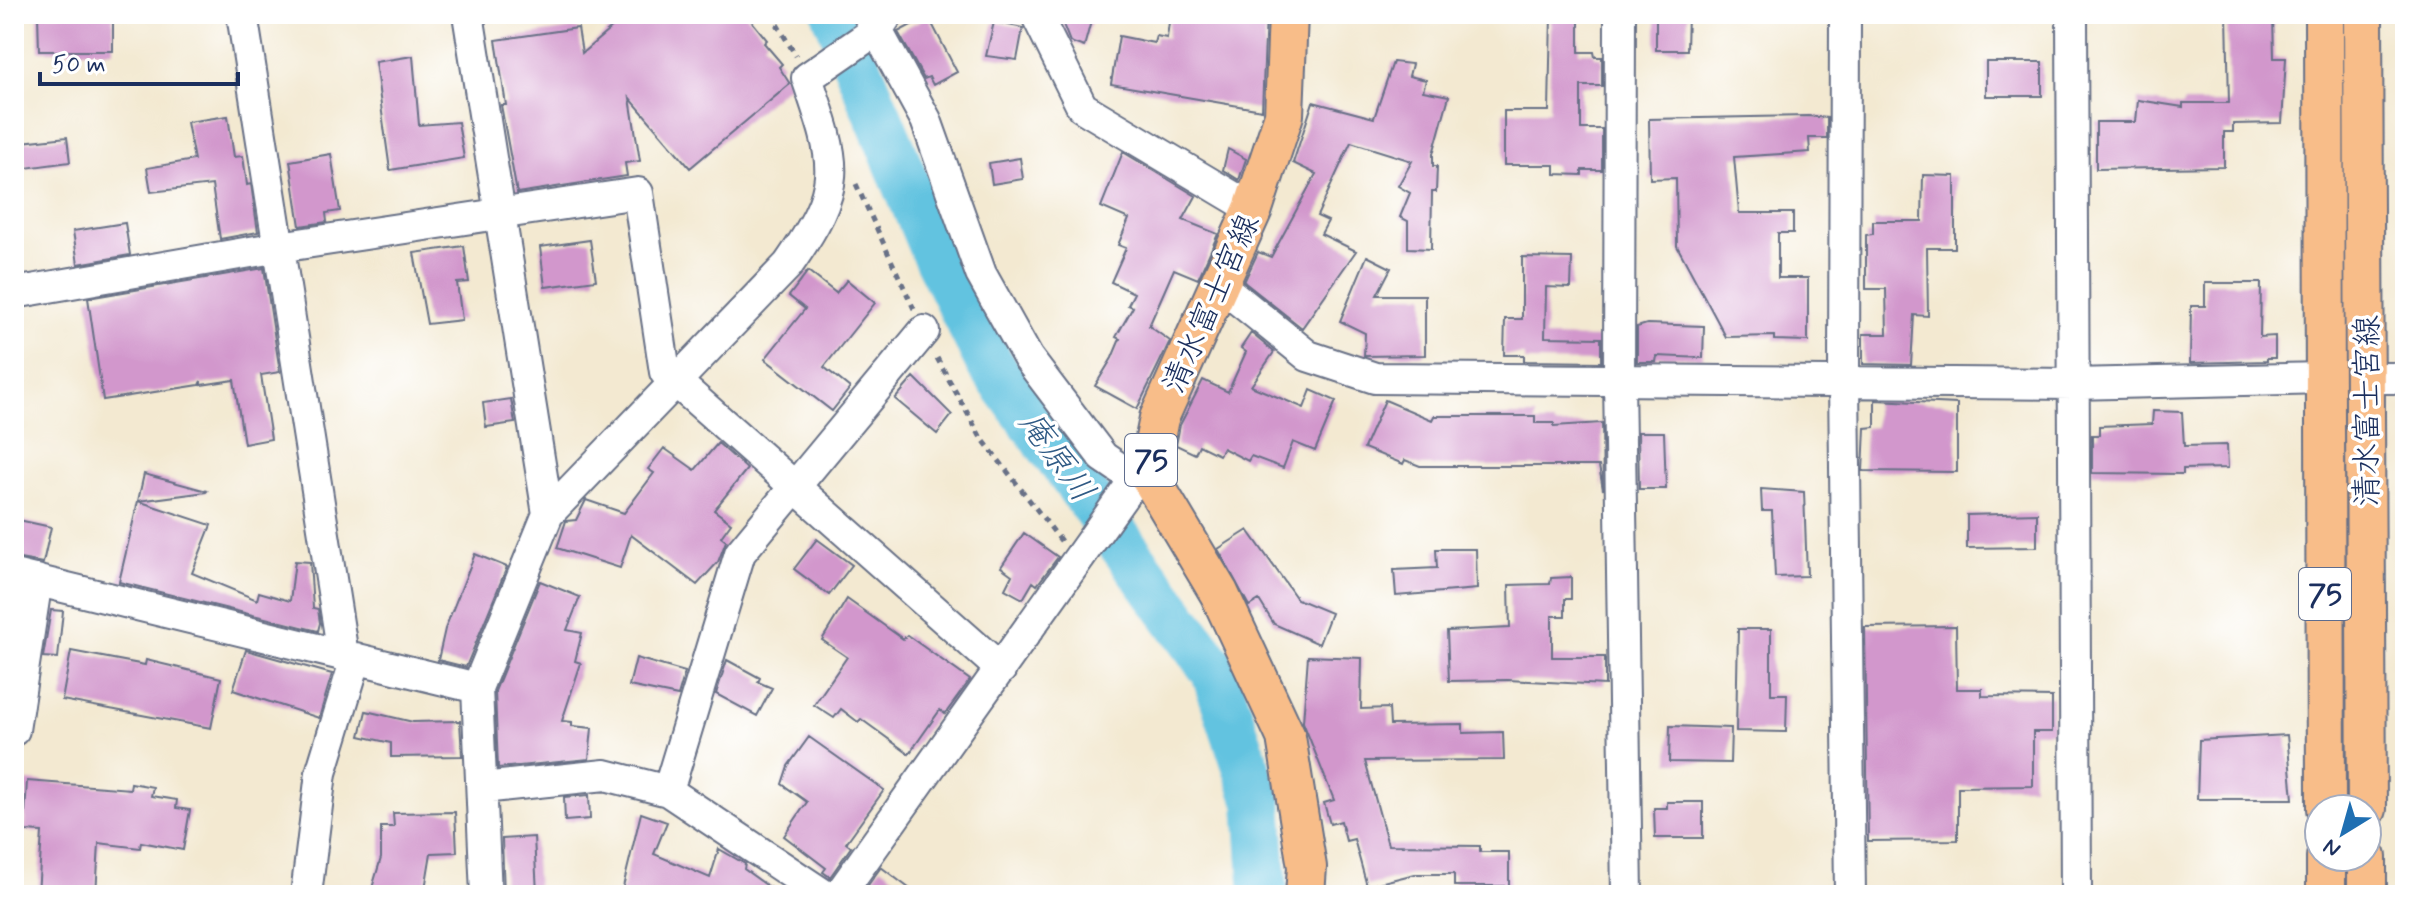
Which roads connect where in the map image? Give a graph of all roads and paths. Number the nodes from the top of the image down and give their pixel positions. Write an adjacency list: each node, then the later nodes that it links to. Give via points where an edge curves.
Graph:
1 (242, 14): 15 (street)
2 (468, 14): 14 (street)
3 (771, 14): 12 (path)
4 (1036, 14): 13 (street, via 1082,107)
5 (1288, 14): 13 (main road, 清水富士宮線 / 75, via 1284,115)
6 (1620, 14): 22 (street)
7 (1845, 14): 23 (street)
8 (2072, 14): 25 (street)
9 (2324, 14): 19 (main road, 清水富士宮線 / 75)
10 (2363, 14): 20 (main road, 清水富士宮線 / 75)
11 (875, 24): 12 (street); 26 (street, via 926,120 981,274 1028,358 1103,457)
12 (814, 73): 24 (street, via 830,148 831,184 819,221 788,265)
13 (1253, 209): 16 (main road, 清水富士宮線 / 75)
14 (500, 213): 15 (street); 24 (street, via 638,193 665,372); 28 (street)
15 (279, 247): 17 (street); 30 (street)
16 (1220, 285): 22 (street, via 1308,356 1375,378); 26 (main road, 清水富士宮線 / 75, via 1159,418)
17 (14, 293)
18 (924, 331): 27 (street)
19 (2324, 378): 25 (street); 36 (main road, 清水富士宮線 / 75)
20 (2366, 378): 21 (street); 37 (main road, 清水富士宮線 / 75)
21 (2405, 378)
22 (1619, 379): 23 (street); 45 (street)
23 (1844, 381): 25 (street); 46 (street)
24 (674, 383): 27 (street); 28 (street)
25 (2073, 384): 47 (street)
26 (1138, 482): 31 (street); 44 (main road, 75, via 1219,593 1286,737 1307,867)
27 (795, 488): 31 (street); 35 (street, via 740,553)
28 (548, 514): 32 (street)
29 (25, 577): 30 (street); 33 (street)
30 (350, 657): 32 (street); 40 (street, via 321,773)
31 (1001, 669): 43 (street)
32 (477, 688): 34 (street)
33 (14, 730)
34 (482, 788): 35 (street, via 605,775); 41 (street)
35 (668, 791): 42 (street)
36 (2326, 793)
37 (2367, 793)
38 (2326, 873): 48 (main road)
39 (2367, 873): 49 (main road)
40 (306, 895)
41 (486, 895)
42 (824, 895)
43 (839, 895)
44 (1305, 895)
45 (1627, 895)
46 (1850, 895)
47 (2076, 895)
48 (2326, 895)
49 (2367, 895)

